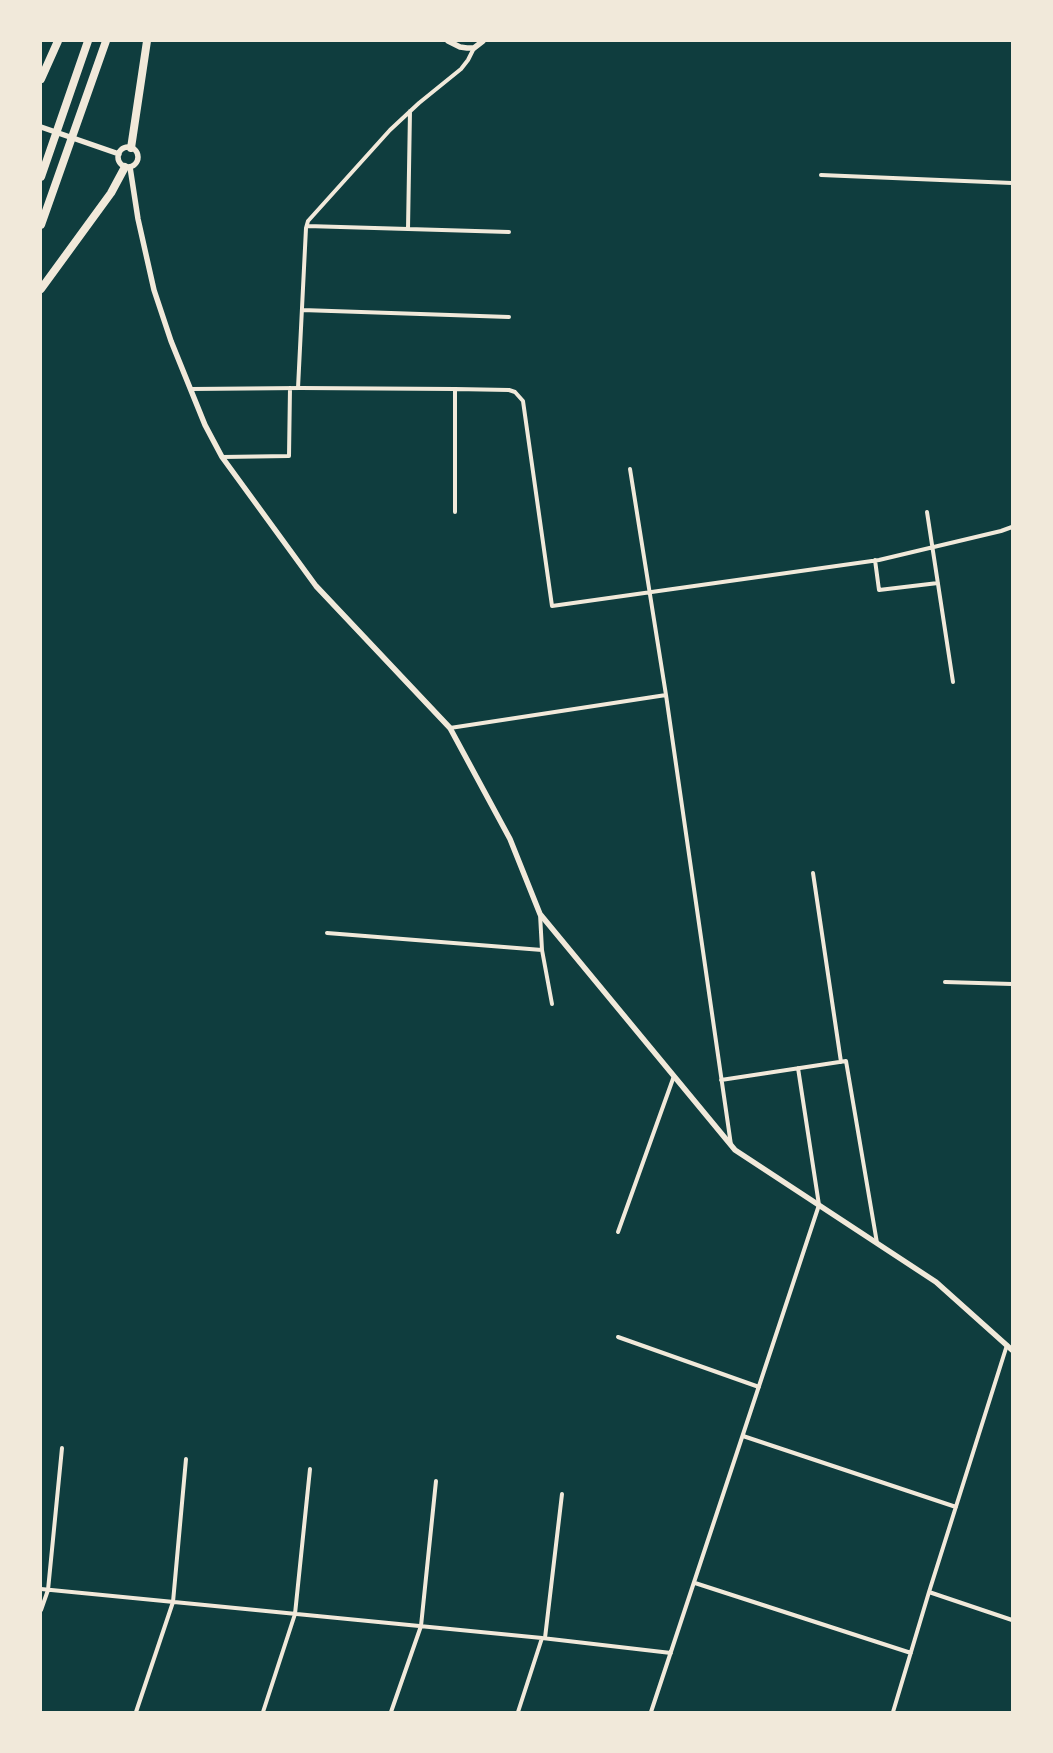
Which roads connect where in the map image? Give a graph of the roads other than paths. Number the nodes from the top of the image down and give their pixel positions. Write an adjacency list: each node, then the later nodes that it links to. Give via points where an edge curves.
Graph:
1 (58, 41): 8 (highway)
2 (88, 41): 15 (highway)
3 (106, 41): 17 (highway)
4 (147, 41): 11 (highway)
5 (448, 41): 7 (street, via 460,47)
6 (483, 41): 7 (street)
7 (474, 48): 9 (street, via 461,69)
8 (41, 79)
9 (410, 111): 18 (street, via 312,215); 19 (street)
10 (41, 127): 12 (street)
11 (130, 148): 12 (street, via 124,148); 13 (street, via 136,151 138,157 136,164)
12 (119, 154): 13 (street, via 119,162)
13 (128, 167): 21 (highway, via 112,193); 26 (street, via 154,290)
14 (821, 175): 16 (street)
15 (41, 177)
16 (1012, 183)
17 (41, 225)
18 (307, 226): 19 (street); 22 (street)
19 (408, 229): 20 (street)
20 (509, 232)
21 (41, 289)
22 (302, 310): 23 (street); 25 (street)
23 (509, 317)
24 (290, 388): 25 (street); 26 (street); 28 (street, via 289,456)
25 (298, 388): 27 (street)
26 (191, 389): 28 (street, via 205,425)
27 (455, 389): 30 (street); 36 (street, via 509,390 515,392 523,401 552,606)
28 (222, 457): 39 (street, via 316,586)
29 (630, 469): 36 (street)
30 (455, 512)
31 (927, 512): 33 (street)
32 (1012, 527): 33 (street)
33 (933, 547): 34 (street); 35 (street)
34 (875, 560): 35 (street, via 879,590); 36 (street)
35 (938, 583): 37 (street)
36 (650, 593): 38 (street)
37 (953, 682)
38 (666, 695): 39 (street); 50 (street)
39 (450, 728): 41 (street, via 510,839)
40 (813, 873): 47 (street)
41 (540, 914): 43 (street); 49 (street)
42 (327, 933): 43 (street)
43 (542, 950): 46 (street)
44 (945, 982): 45 (street)
45 (1012, 984)
46 (552, 1004)
47 (841, 1062): 48 (street); 54 (street, via 846,1061)
48 (798, 1068): 50 (street); 52 (street)
49 (674, 1076): 51 (street); 53 (street)
50 (721, 1080): 51 (street)
51 (731, 1145): 52 (street)
52 (819, 1205): 54 (street); 58 (street)
53 (618, 1232)
54 (877, 1243): 56 (street, via 936,1282)
55 (618, 1338): 58 (street)
56 (1007, 1345): 57 (street); 65 (street)
57 (1012, 1350)
58 (759, 1387): 59 (street)
59 (743, 1436): 65 (street); 66 (street)
60 (62, 1448): 68 (street)
61 (186, 1459): 70 (street)
62 (310, 1469): 72 (street)
63 (436, 1481): 74 (street)
64 (562, 1494): 75 (street)
65 (956, 1507): 69 (street)
66 (695, 1583): 76 (street); 77 (street)
67 (41, 1589): 68 (street)
68 (48, 1590): 70 (street); 71 (street)
69 (928, 1592): 73 (street); 77 (street)
70 (173, 1602): 72 (street); 78 (street)
71 (41, 1610)
72 (295, 1614): 74 (street); 79 (street)
73 (1012, 1620)
74 (421, 1626): 75 (street); 80 (street)
75 (544, 1638): 76 (street); 81 (street)
76 (671, 1653): 82 (street)
77 (911, 1653): 83 (street)
78 (136, 1712)
79 (263, 1712)
80 (391, 1712)
81 (518, 1712)
82 (651, 1712)
83 (893, 1712)

